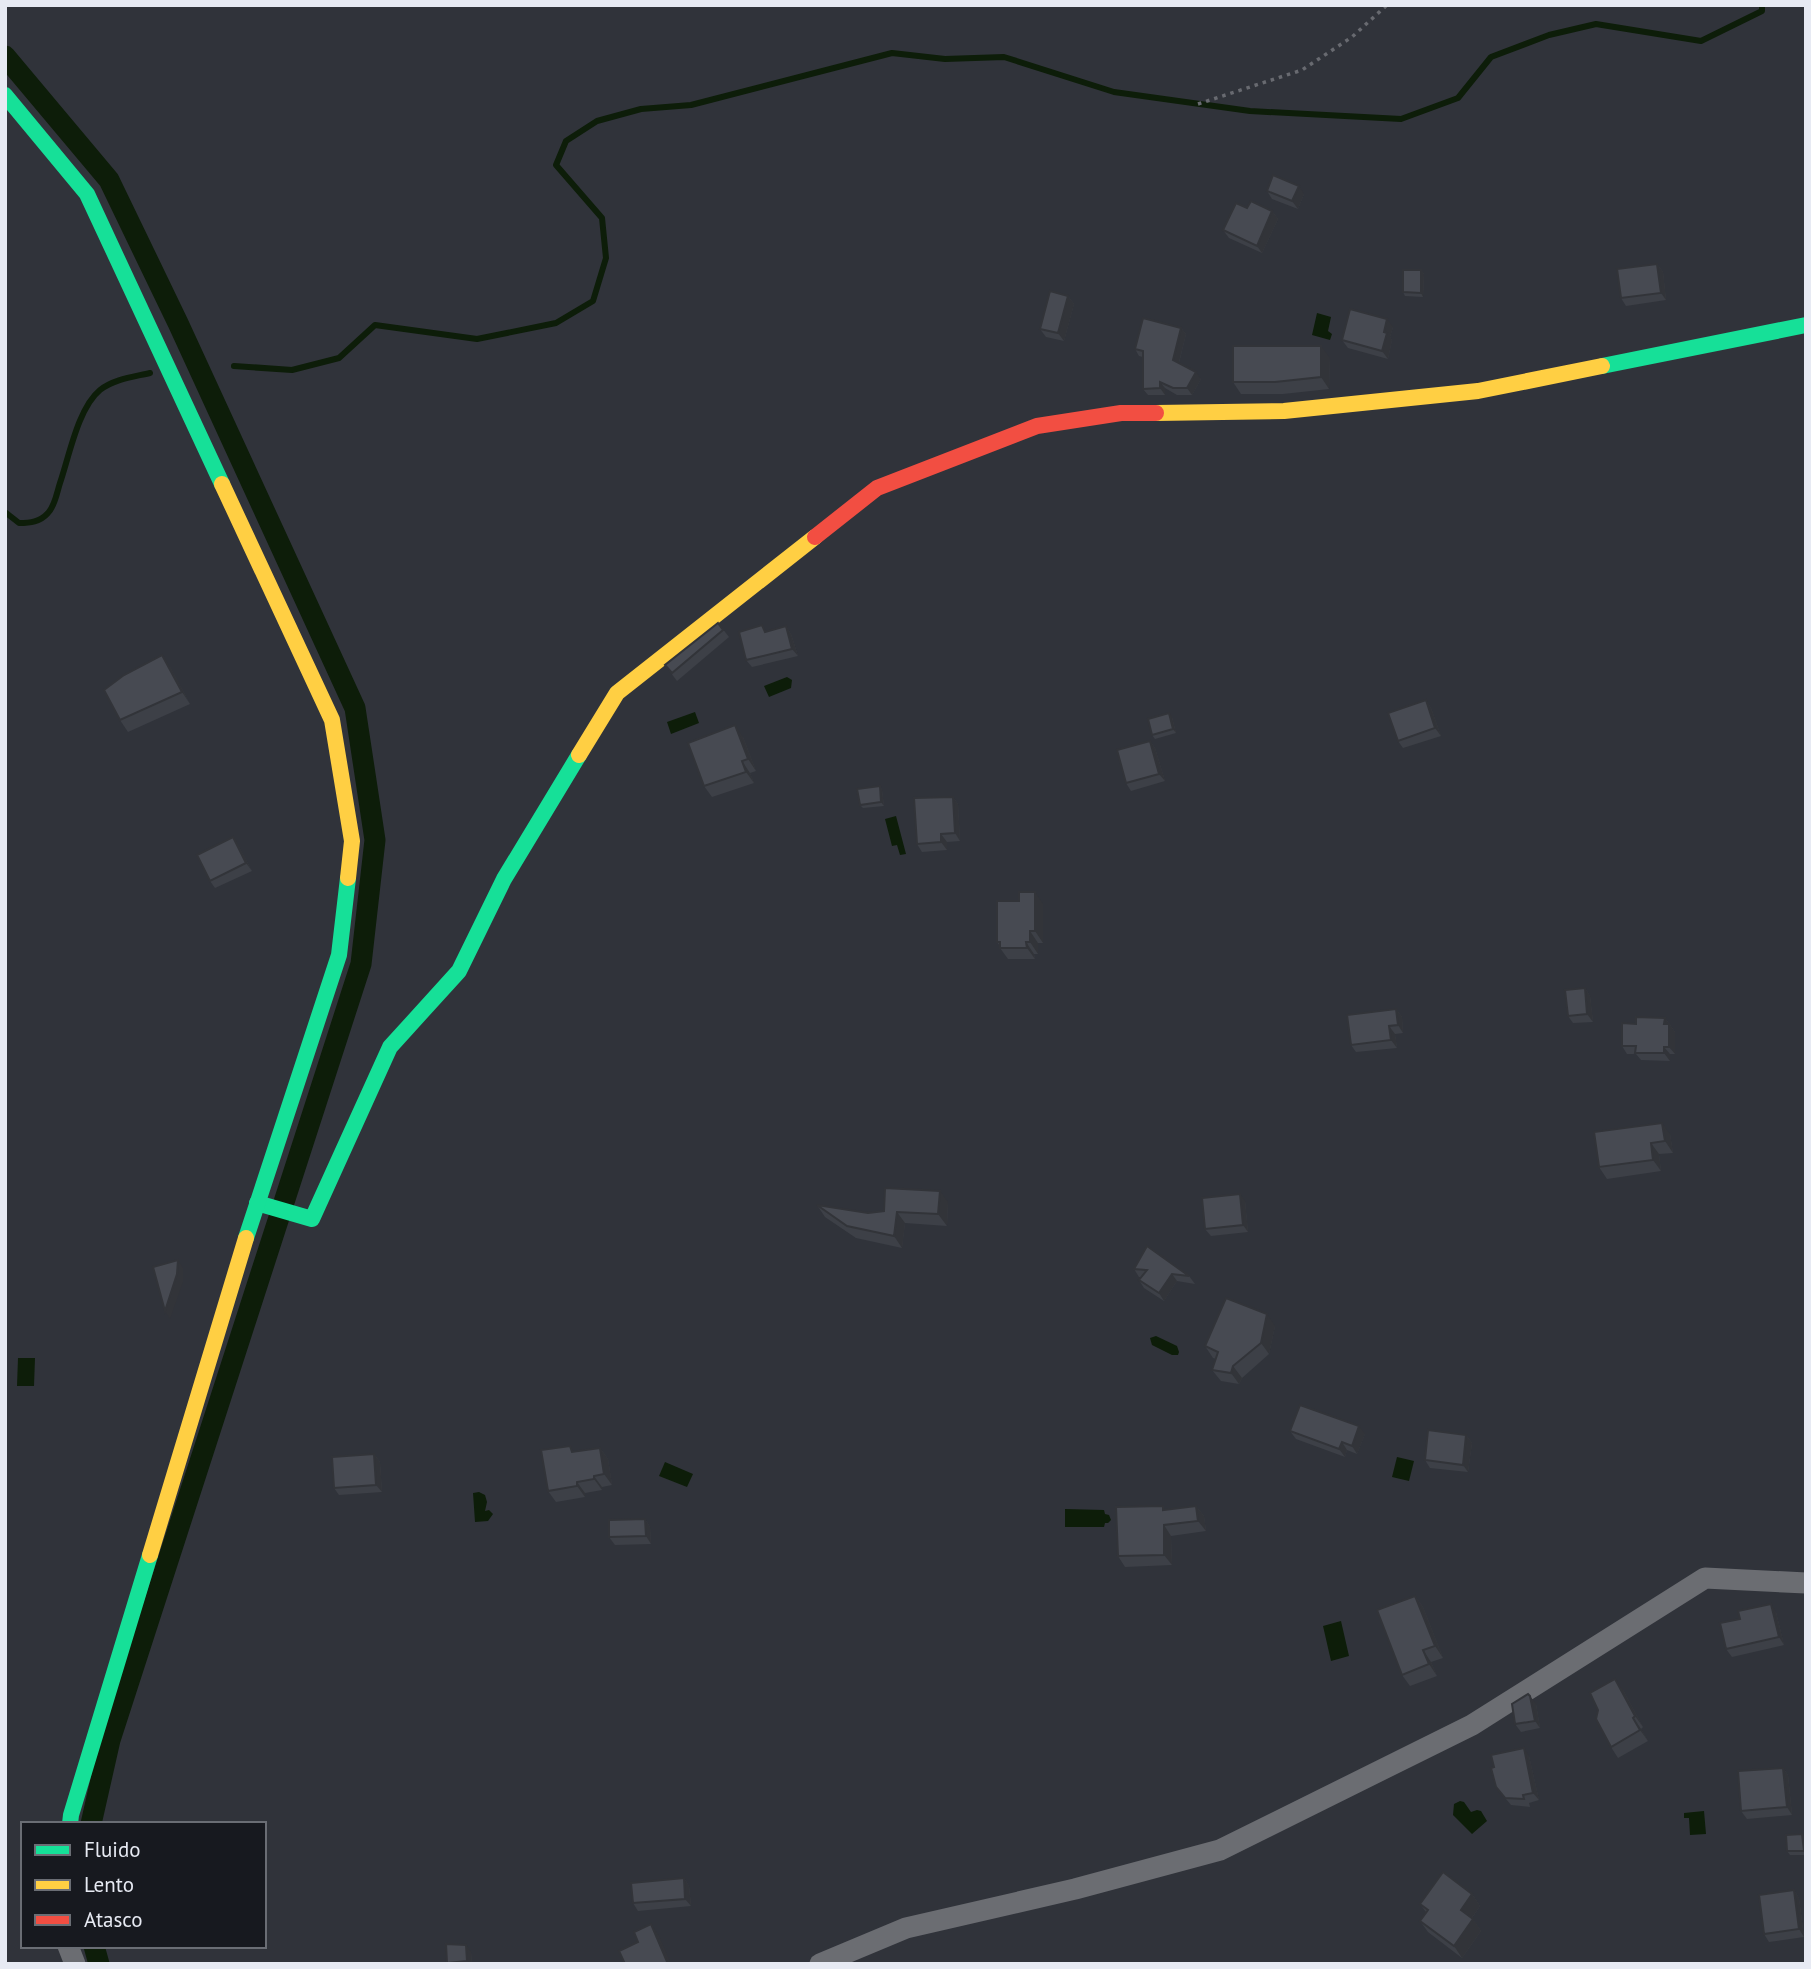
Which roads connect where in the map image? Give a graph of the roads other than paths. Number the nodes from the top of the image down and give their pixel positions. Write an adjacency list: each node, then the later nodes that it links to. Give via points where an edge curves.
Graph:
1 (5, 96): 3 (street, via 87,194 332,720 352,841 339,956)
2 (1806, 324): 3 (street, via 1478,391 1284,411 1121,413 1037,426 877,488 617,694 504,879 460,971 390,1047 312,1219)
3 (257, 1203): 5 (street)
4 (1806, 1583): 6 (street, via 1705,1578 1472,1725 1220,1850 906,1928)
5 (70, 1822)
6 (820, 1964)

